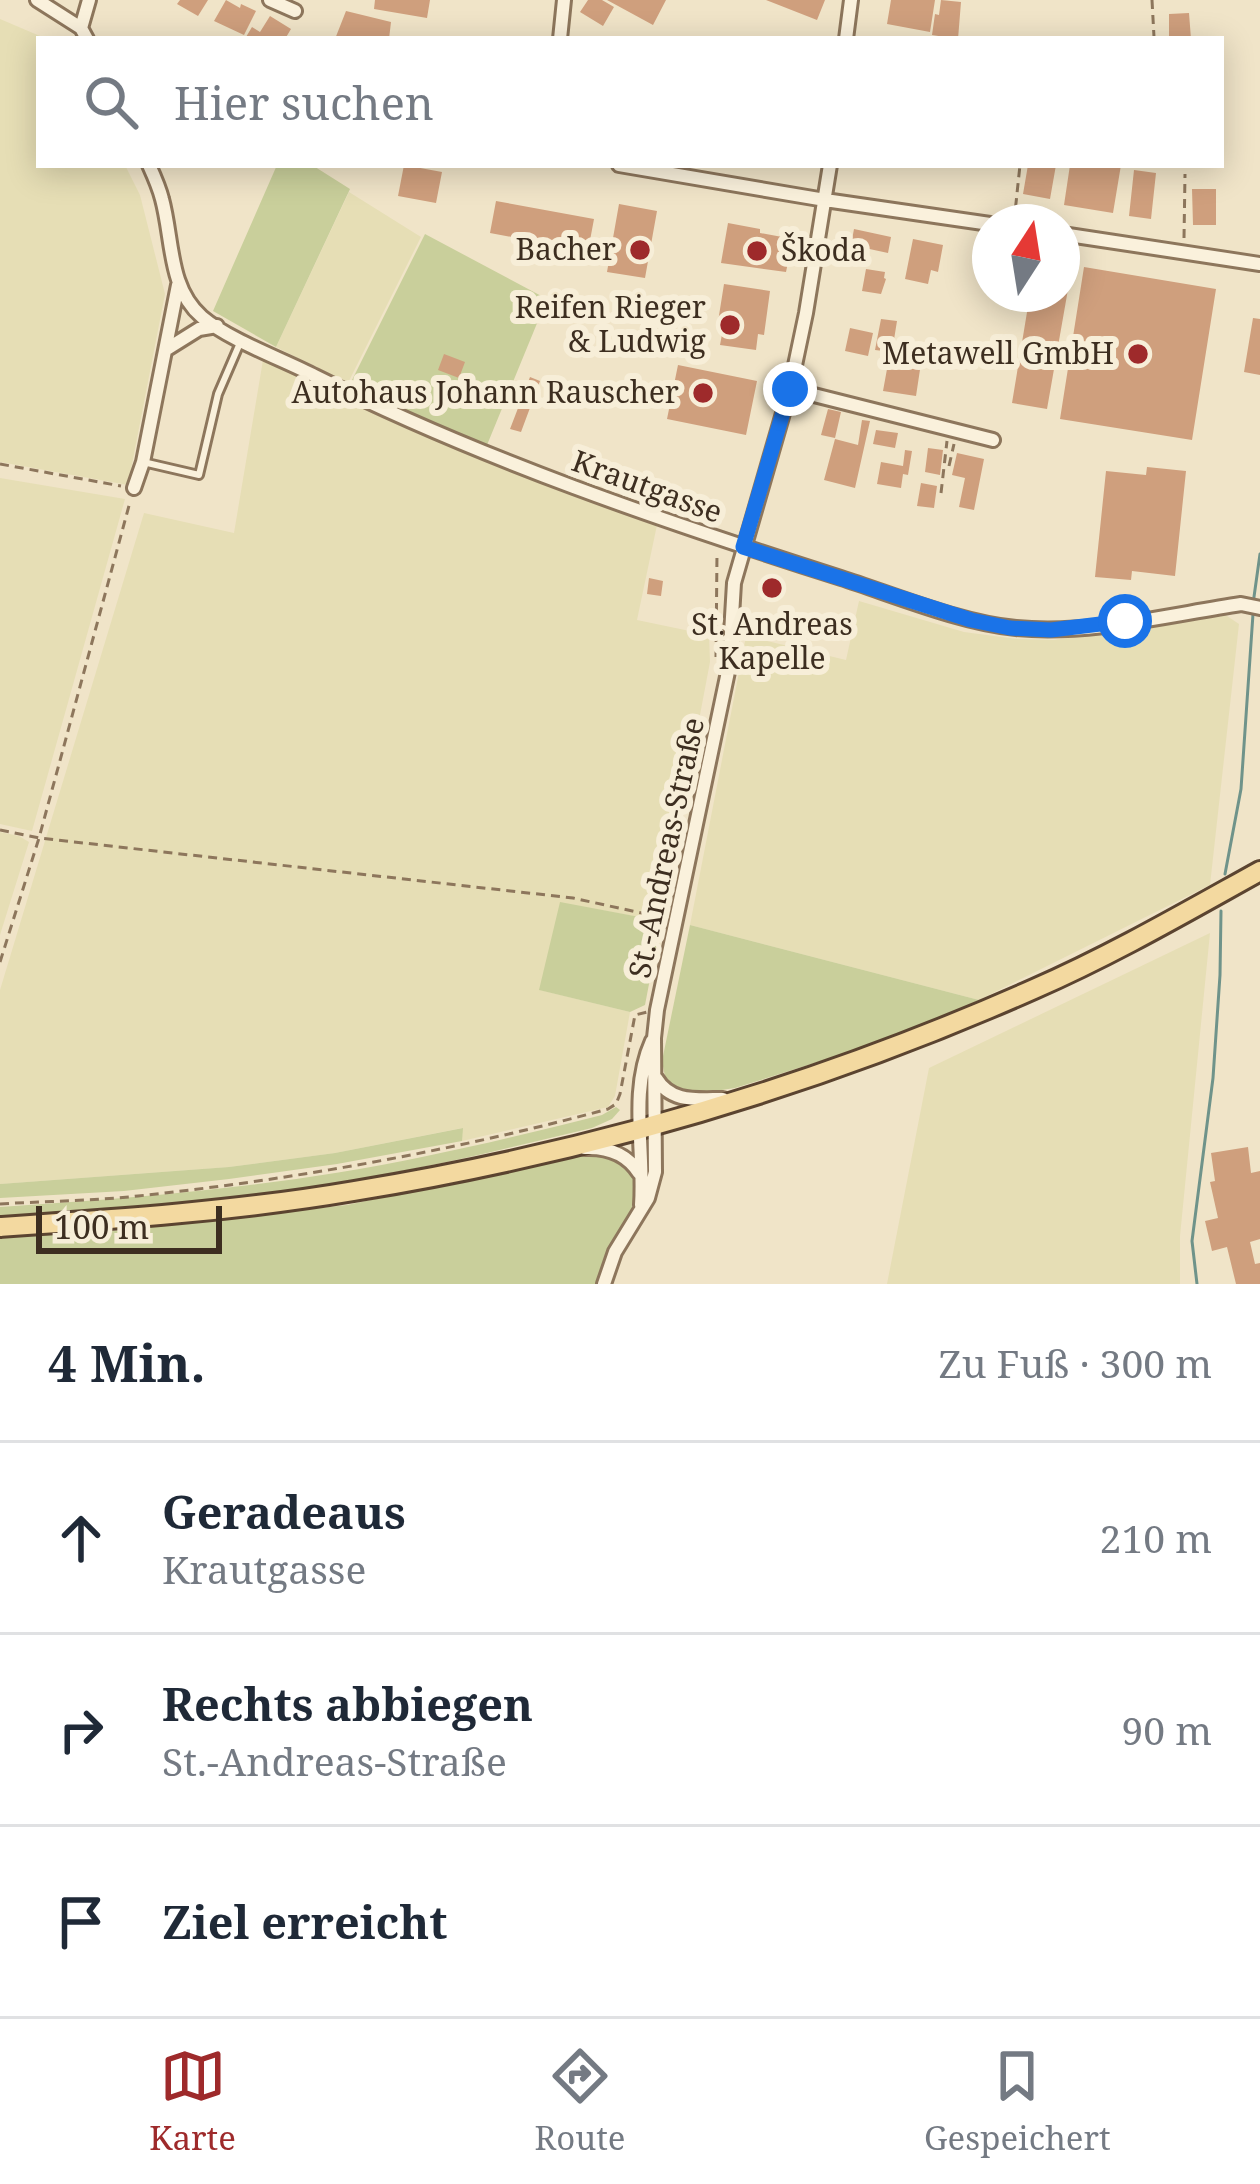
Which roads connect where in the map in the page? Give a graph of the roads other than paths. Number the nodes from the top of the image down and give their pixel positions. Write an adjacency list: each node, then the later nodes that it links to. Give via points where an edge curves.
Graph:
1 (37, 0): 7 (street)
2 (89, 0): 7 (street)
3 (270, 0): 6 (street)
4 (564, 0): 8 (street)
5 (851, 0): 9 (street)
6 (296, 11)
7 (84, 33)
8 (560, 36)
9 (846, 36)
10 (150, 168): 17 (street)
11 (637, 168): 13 (street)
12 (830, 168): 13 (street, St.-Andreas-Straße)
13 (825, 200): 14 (street); 21 (street, St.-Andreas-Straße)
14 (972, 221)
15 (1080, 236): 16 (street)
16 (1260, 264)
17 (178, 285): 18 (street, Krautgasse); 20 (street)
18 (217, 326): 19 (street, Krautgasse); 20 (street)
19 (242, 340): 23 (lane, via 218,394 199,475); 25 (street, Krautgasse, via 523,469)
20 (166, 350): 23 (street)
21 (790, 389): 22 (street); 25 (street, St.-Andreas-Straße)
22 (993, 440)
23 (143, 462): 24 (street)
24 (134, 488)
25 (743, 547): 26 (street, Krautgasse, via 1010,628); 28 (street, St.-Andreas-Straße, via 729,668)
26 (1260, 608)
27 (1260, 871): 30 (main road, via 1037,988)
28 (654, 1038): 29 (street); 31 (street, via 642,1079)
29 (655, 1075): 30 (street, via 682,1098); 31 (street)
30 (742, 1098): 31 (main road)
31 (648, 1127): 32 (main road); 33 (street); 34 (street, via 655,1172)
32 (566, 1149): 33 (street, via 623,1156); 35 (main road, via 350,1192)
33 (641, 1175): 34 (street)
34 (641, 1206): 36 (street)
35 (0, 1227)
36 (604, 1284)

